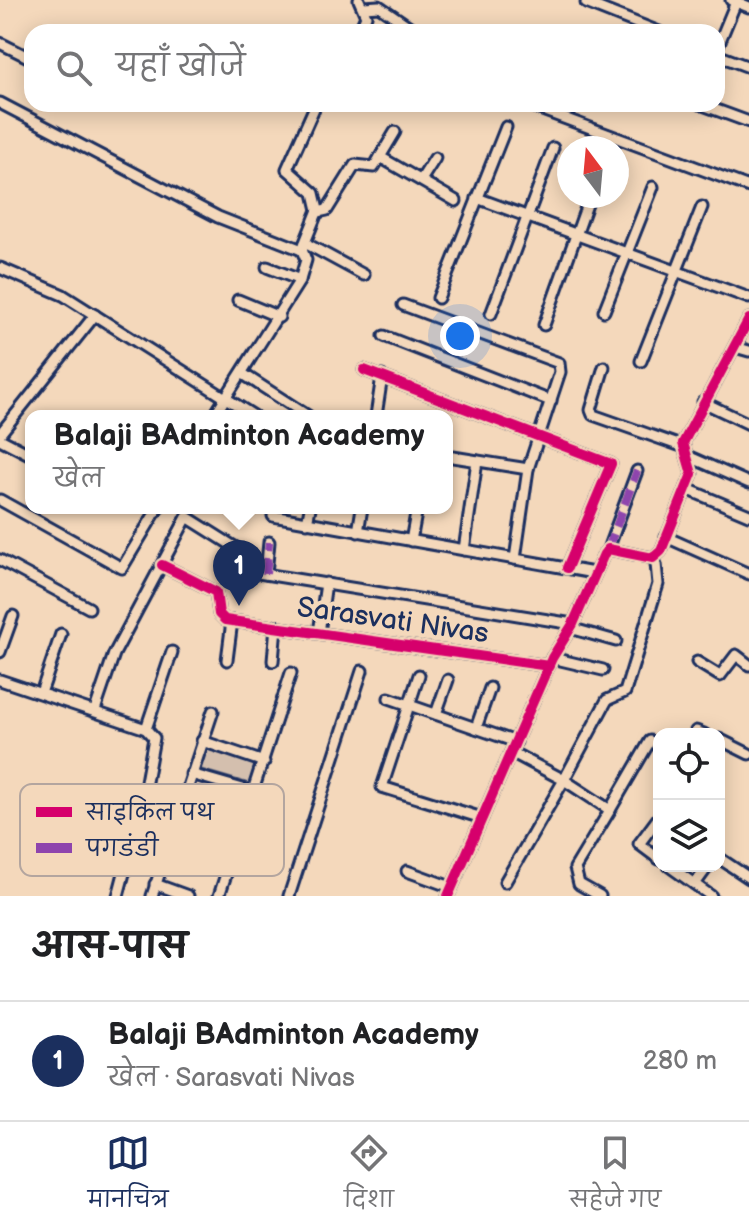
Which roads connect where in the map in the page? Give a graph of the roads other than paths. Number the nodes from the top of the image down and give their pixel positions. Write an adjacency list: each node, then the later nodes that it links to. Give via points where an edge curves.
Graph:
1 (733, 1): 4 (street); 8 (street)
2 (586, 3): 7 (street)
3 (362, 4): 5 (street); 6 (street, via 379,6)
4 (749, 7)
5 (364, 24)
6 (405, 24)
7 (639, 24)
8 (725, 24)
9 (0, 43): 10 (street)
10 (24, 55)
11 (725, 58): 12 (street)
12 (749, 67)
13 (0, 103): 33 (street, via 218,217)
14 (309, 112): 30 (street, via 287,169 314,193)
15 (547, 112): 25 (street)
16 (722, 112): 17 (street)
17 (749, 122)
18 (506, 127): 26 (street)
19 (395, 132): 21 (street)
20 (553, 148): 31 (street)
21 (380, 157): 23 (street); 30 (street, via 372,168 355,165 327,210)
22 (435, 158): 23 (street)
23 (421, 180): 27 (street)
24 (653, 187): 34 (street)
25 (749, 187)
26 (477, 198): 31 (street); 40 (street)
27 (456, 201)
28 (702, 207): 37 (street)
29 (585, 208): 32 (street)
30 (318, 212): 33 (street)
31 (526, 215): 32 (street); 45 (street)
32 (575, 234): 34 (street); 49 (street)
33 (303, 246): 38 (street); 39 (street, via 306,260)
34 (626, 253): 37 (street); 44 (street)
35 (267, 267): 39 (street)
36 (0, 268): 46 (street)
37 (676, 272): 41 (street); 53 (street)
38 (364, 275)
39 (300, 280): 47 (street)
40 (438, 298)
41 (749, 298)
42 (238, 300): 47 (street)
43 (403, 305): 59 (street, via 556,360 561,367)
44 (604, 311)
45 (491, 314)
46 (95, 315): 58 (street); 66 (street)
47 (279, 317): 56 (street)
48 (749, 319): 51 (street)
49 (544, 325)
50 (384, 336): 59 (street)
51 (735, 347): 52 (street); 60 (street)
52 (749, 351)
53 (641, 361)
54 (604, 367): 68 (street, via 593,415)
55 (364, 370): 57 (street)
56 (243, 374): 58 (street); 63 (street)
57 (382, 376): 64 (street); 67 (street)
58 (226, 397): 61 (street); 62 (street)
59 (551, 401): 67 (street)
60 (703, 402): 65 (street); 68 (street)
61 (218, 410)
62 (245, 410)
63 (299, 410)
64 (377, 410)
65 (749, 424)
66 (0, 435): 69 (street)
67 (540, 436): 73 (street); 98 (street, via 611,464)
68 (684, 447): 71 (street)
69 (25, 451)
70 (453, 457): 72 (street)
71 (690, 457): 75 (street); 76 (street)
72 (477, 461): 73 (street); 92 (street)
73 (528, 469): 94 (street)
74 (637, 471): 91 (street)
75 (749, 483)
76 (687, 489): 84 (street); 88 (street)
77 (0, 500): 79 (street)
78 (25, 514): 80 (street, via 122,568)
79 (25, 514)
80 (154, 514)
81 (309, 514): 86 (street)
82 (361, 514): 87 (street)
83 (416, 514): 89 (street)
84 (749, 515)
85 (273, 516): 86 (street)
86 (307, 523): 87 (street)
87 (358, 532): 89 (street)
88 (666, 537): 91 (street, via 653,558); 102 (street)
89 (411, 541): 92 (street)
90 (269, 542): 101 (street)
91 (608, 549): 100 (street)
92 (464, 550): 94 (street)
93 (249, 556): 97 (street, via 187,517)
94 (515, 559): 98 (street)
95 (0, 560): 104 (street)
96 (656, 564): 142 (street, via 658,584 625,692 607,700)
97 (162, 565): 106 (street, via 216,592 221,618); 129 (street, via 114,654)
98 (567, 568): 100 (street)
99 (246, 571): 101 (street)
100 (594, 573): 108 (street)
101 (266, 574): 103 (street)
102 (749, 574)
103 (326, 583): 108 (street); 109 (street)
104 (89, 608)
105 (13, 616): 112 (street)
106 (232, 621): 107 (street, Sarasvati Nivas); 114 (street)
107 (276, 626): 109 (street, Sarasvati Nivas); 115 (street)
108 (571, 626): 111 (street); 116 (street)
109 (319, 633): 116 (street, Sarasvati Nivas)
110 (61, 634): 126 (street)
111 (616, 641)
112 (0, 652)
113 (172, 652): 133 (street)
114 (227, 660)
115 (273, 661)
116 (550, 662): 119 (street, Sarasvati Nivas); 136 (street)
117 (697, 662): 118 (street, via 720,676 736,655)
118 (749, 665)
119 (603, 670)
120 (362, 671): 165 (street)
121 (291, 673): 140 (street)
122 (419, 675): 128 (street)
123 (0, 680): 126 (street)
124 (448, 680): 131 (street)
125 (490, 688): 132 (street)
126 (41, 693): 129 (street)
127 (389, 698): 128 (street)
128 (408, 705): 131 (street); 148 (street, via 382,787)
129 (95, 710): 133 (street)
130 (213, 711): 134 (street)
131 (436, 714): 132 (street)
132 (476, 728): 136 (street)
133 (146, 729): 143 (street, via 155,749)
134 (202, 741): 140 (street); 141 (street)
135 (650, 741): 147 (street)
136 (516, 742): 138 (street)
137 (725, 742): 139 (street)
138 (511, 752): 142 (street); 148 (street)
139 (749, 754)
140 (264, 762): 146 (street)
141 (191, 774): 144 (street); 145 (street)
142 (564, 780): 147 (street); 158 (street)
143 (146, 784)
144 (188, 784)
145 (225, 784)
146 (256, 784)
147 (610, 810): 166 (street, via 575,868 579,884)
148 (482, 818): 161 (street)
149 (653, 825): 150 (street, via 639,844)
150 (653, 854)
151 (725, 862): 157 (street)
152 (407, 871): 161 (street)
153 (678, 872): 159 (street)
154 (704, 872): 159 (street)
155 (123, 876): 162 (street)
156 (226, 876): 164 (street)
157 (749, 878)
158 (505, 882)
159 (695, 884): 167 (street)
160 (155, 892): 163 (street)
161 (450, 892)
162 (118, 896)
163 (188, 896)
164 (219, 896)
165 (289, 896)
166 (600, 896)
167 (711, 896)

